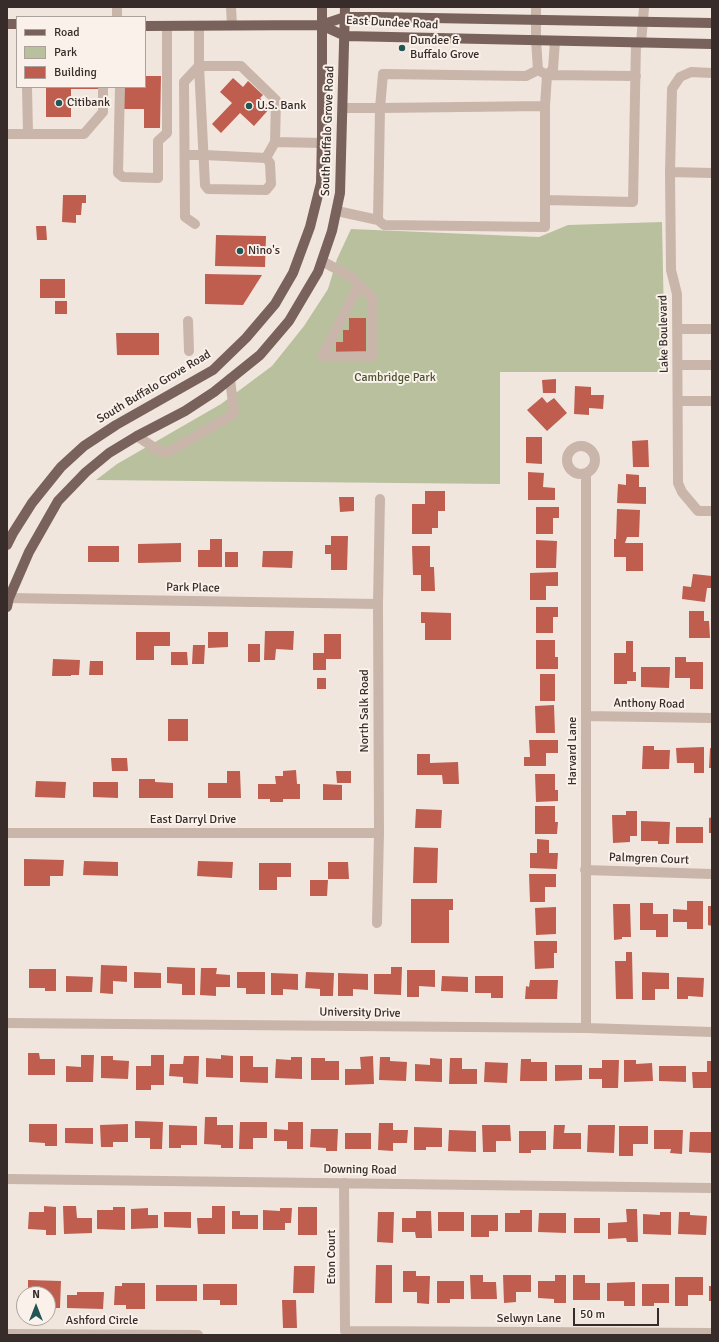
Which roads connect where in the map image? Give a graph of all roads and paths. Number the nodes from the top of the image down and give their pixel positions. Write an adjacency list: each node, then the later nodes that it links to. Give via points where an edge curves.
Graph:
1 (231, 7): 9 (street)
2 (322, 7): 10 (main road, South Buffalo Grove Road)
3 (536, 7): 6 (street)
4 (644, 8): 8 (street)
5 (345, 12): 6 (main road, East Dundee Road, via 374,17); 10 (main road, East Dundee Road); 14 (main road, South Buffalo Grove Road)
6 (536, 20): 8 (main road, East Dundee Road); 15 (street)
7 (711, 21): 8 (main road, East Dundee Road)
8 (643, 22): 17 (street)
9 (232, 25): 10 (main road); 13 (main road)
10 (321, 25): 14 (main road, East Dundee Road); 32 (main road, South Buffalo Grove Road)
11 (146, 26): 12 (main road)
12 (167, 26): 13 (main road); 25 (street, via 167,133 158,141 158,178 123,177 118,173)
13 (199, 26): 19 (street)
14 (345, 36): 15 (main road, East Dundee Road); 27 (main road, South Buffalo Grove Road)
15 (536, 40): 16 (main road, East Dundee Road); 20 (street)
16 (554, 41): 17 (main road, East Dundee Road); 20 (street, via 553,69)
17 (639, 43): 18 (main road, East Dundee Road); 22 (street)
18 (712, 44)
19 (199, 66): 31 (street, via 241,66 276,100); 33 (street, via 184,82); 34 (street)
20 (542, 73): 22 (street); 26 (street); 28 (street, via 526,76 383,74)
21 (712, 73): 36 (street, Lake Boulevard, via 691,72 680,77 672,89)
22 (636, 76): 38 (street, via 633,202)
23 (27, 88): 30 (street)
24 (104, 88): 30 (street, via 103,112 84,134)
25 (120, 88)
26 (545, 106): 28 (street); 38 (street)
27 (343, 108): 28 (street); 39 (main road, South Buffalo Grove Road)
28 (380, 108): 40 (street)
29 (7, 134): 30 (street)
30 (28, 134)
31 (275, 142): 32 (street); 35 (street)
32 (322, 143): 57 (main road, South Buffalo Grove Road, via 321,183 310,227 293,272 275,304 246,338 213,370 116,425 84,446 61,466 32,503)
33 (185, 155): 34 (street); 41 (street, via 185,216)
34 (204, 155): 35 (street); 35 (street, via 205,185 208,189 266,190 271,184 270,163)
35 (266, 158)
36 (670, 172): 37 (street); 45 (street, Lake Boulevard, via 671,270 678,294)
37 (712, 173)
38 (545, 200): 40 (street, via 545,227 384,225)
39 (337, 211): 40 (street); 42 (main road, South Buffalo Grove Road)
40 (378, 220)
41 (194, 224)
42 (322, 261): 43 (street, via 353,278); 50 (main road, South Buffalo Grove Road, via 289,321 260,355)
43 (359, 285): 43 (street, via 345,311 322,357 372,356 372,298)
44 (188, 321): 47 (street)
45 (678, 329): 46 (street); 48 (street, Lake Boulevard)
46 (712, 329)
47 (189, 351)
48 (678, 365): 49 (street); 52 (street, Lake Boulevard)
49 (712, 365)
50 (230, 379): 53 (main road, South Buffalo Grove Road, via 185,411); 53 (street, via 234,408 232,415 168,452 159,451)
51 (712, 400): 52 (street)
52 (678, 401): 56 (street, Lake Boulevard, via 678,482 682,492 698,511)
53 (137, 436): 58 (main road, South Buffalo Grove Road, via 109,453 58,501 29,552)
54 (586, 473): 60 (street, Harvard Lane)
55 (380, 499): 59 (street, North Salk Road)
56 (712, 511)
57 (7, 545)
58 (8, 601): 59 (street, Park Place)
59 (378, 604): 63 (street, North Salk Road)
60 (586, 716): 61 (street, Anthony Road); 64 (street, Harvard Lane)
61 (712, 718)
62 (7, 833): 63 (street, East Darryl Drive)
63 (379, 833): 66 (street, North Salk Road)
64 (585, 870): 65 (street, Palmgren Court); 68 (street, Harvard Lane)
65 (712, 874)
66 (378, 923)
67 (7, 1023): 68 (street, University Drive)
68 (586, 1028): 69 (street, University Drive)
69 (712, 1032)
70 (7, 1179): 71 (street, Downing Road)
71 (344, 1183): 72 (street, Downing Road); 73 (street, Eton Court)
72 (712, 1188)
73 (345, 1331): 74 (street, Selwyn Lane)
74 (712, 1333)
75 (7, 1334): 76 (street, Ashford Circle)
76 (198, 1334)

